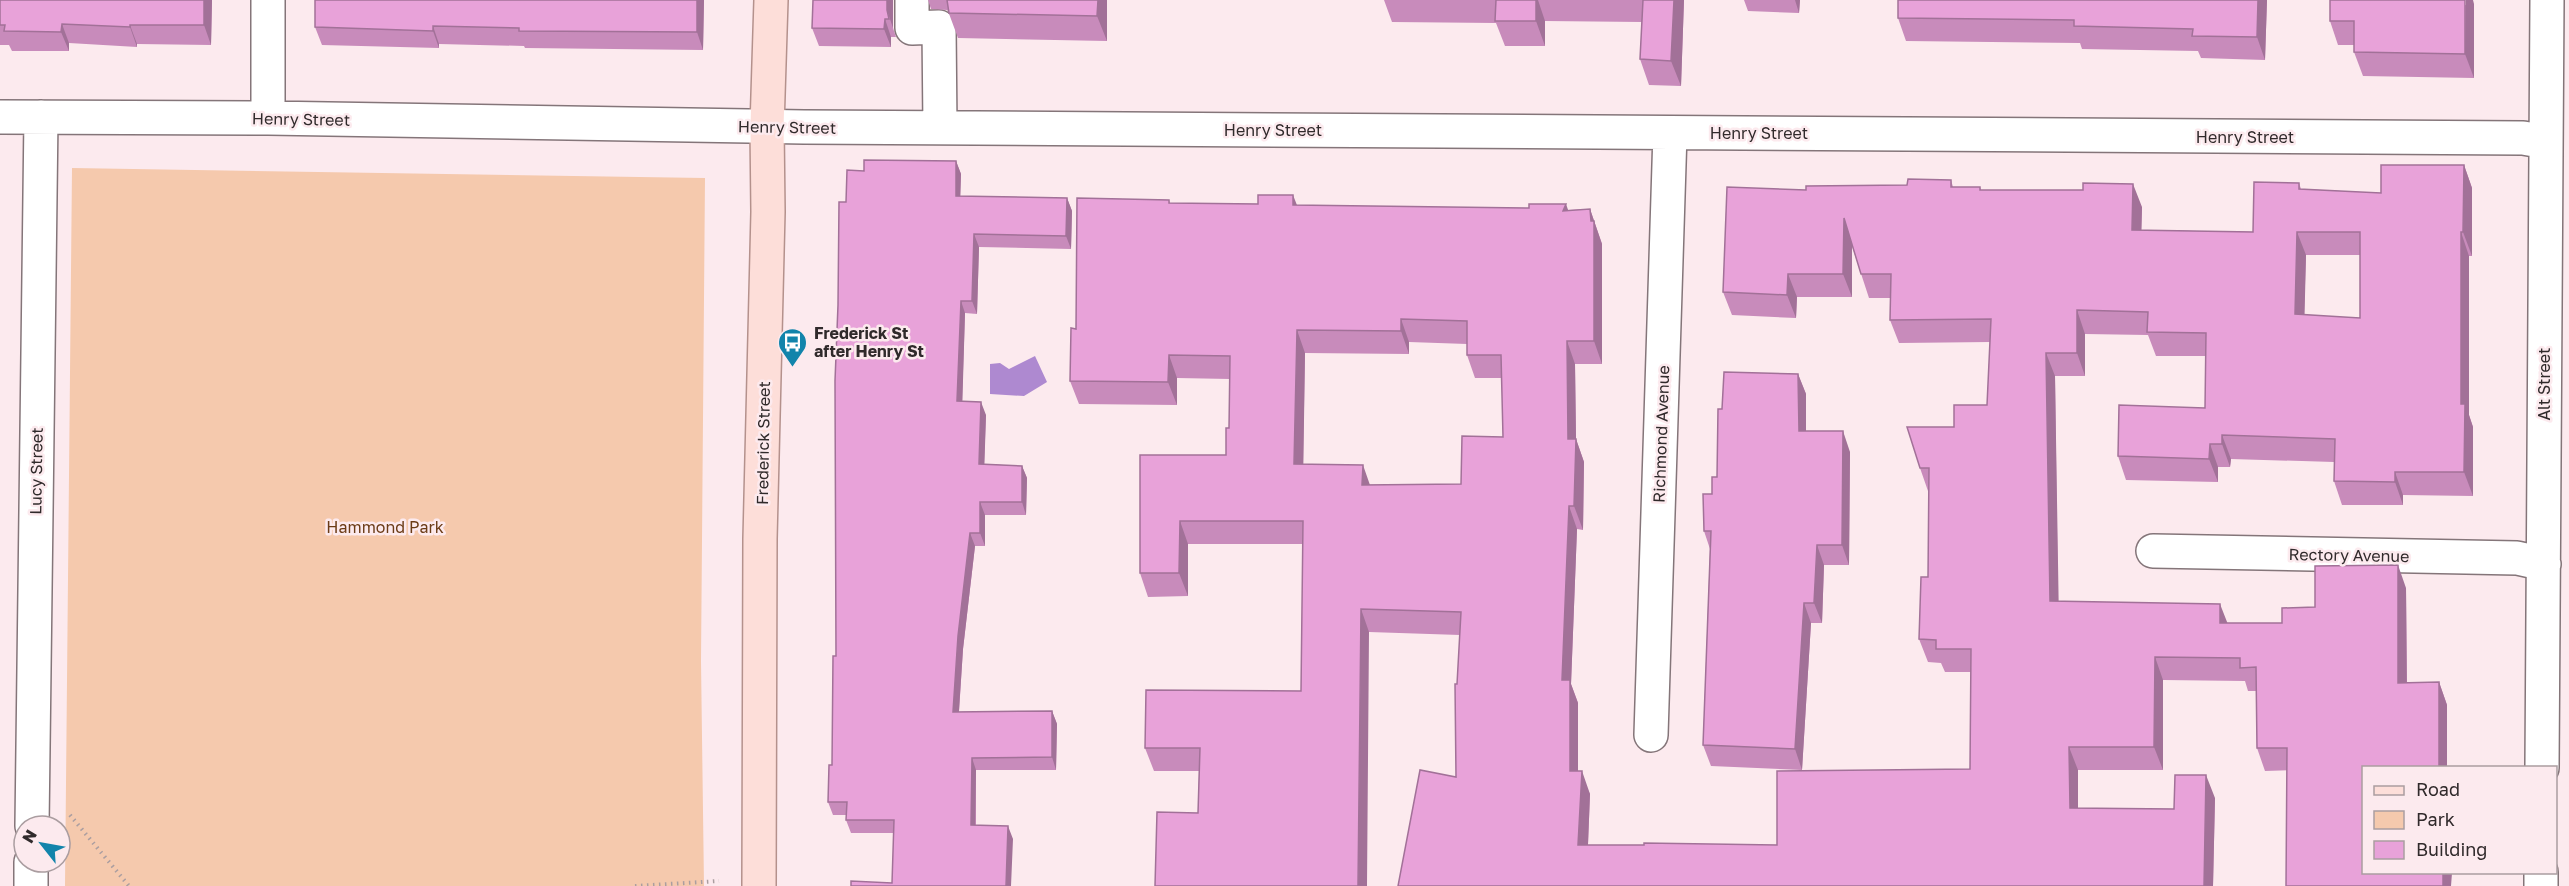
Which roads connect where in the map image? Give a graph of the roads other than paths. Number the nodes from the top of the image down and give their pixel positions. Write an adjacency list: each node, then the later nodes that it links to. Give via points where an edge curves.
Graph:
1 (268, 0): 7 (street)
2 (771, 0): 8 (main road, Frederick Street)
3 (912, 0): 9 (street, via 912,28 939,27)
4 (2547, 0): 11 (street, Alt Street)
5 (0, 117): 6 (street, Henry Street)
6 (41, 117): 7 (street, Henry Street); 17 (street, Lucy Street)
7 (268, 118): 8 (street, Henry Street)
8 (766, 127): 9 (street, Henry Street); 18 (main road, Frederick Street)
9 (940, 128): 10 (street, Henry Street)
10 (1670, 133): 11 (street, Henry Street, via 2523,138); 15 (street, Richmond Avenue)
11 (2546, 142): 13 (street, Alt Street)
12 (2153, 551): 13 (street, Rectory Avenue, via 2517,558)
13 (2544, 564): 14 (street, Alt Street)
14 (2556, 682): 16 (street, Alt Street)
15 (1651, 735)
16 (2542, 766)
17 (32, 814)
18 (759, 886)

